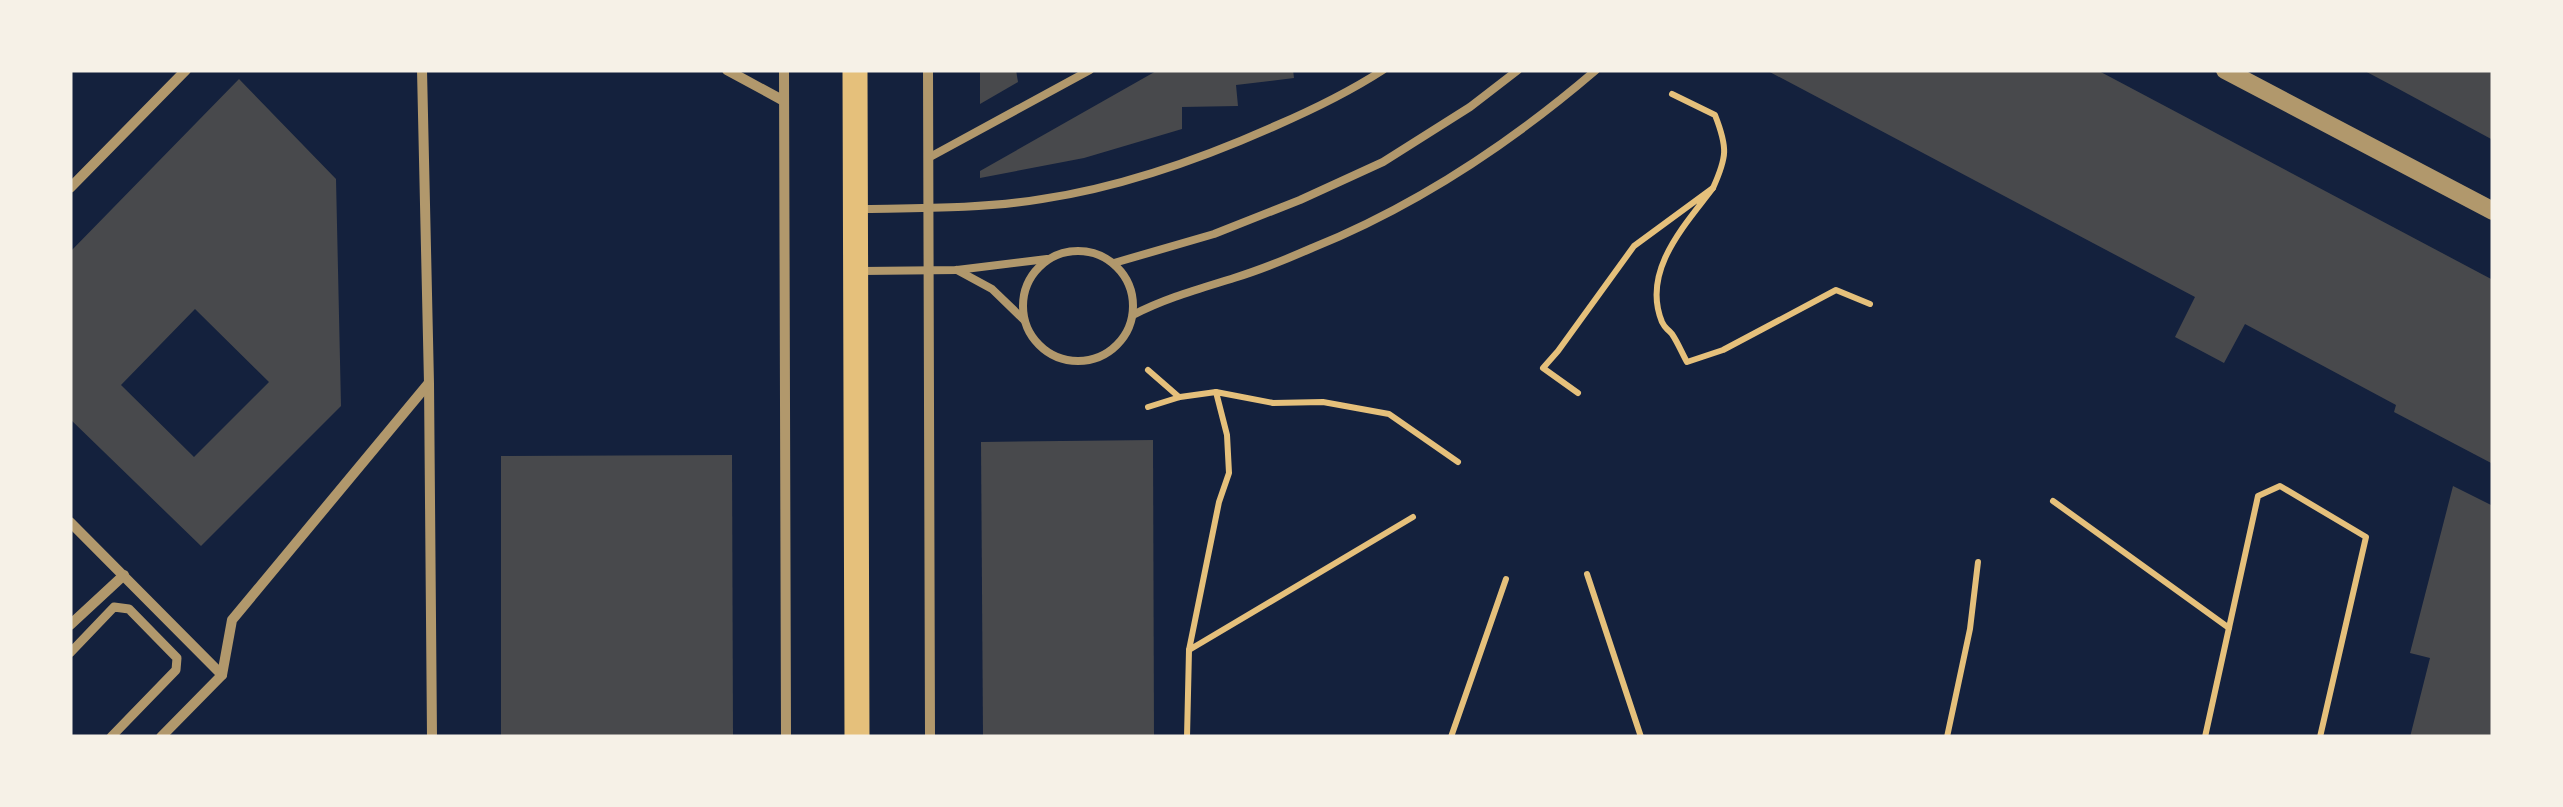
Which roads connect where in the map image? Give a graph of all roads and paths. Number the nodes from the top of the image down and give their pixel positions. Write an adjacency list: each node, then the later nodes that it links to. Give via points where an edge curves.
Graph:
1 (186, 70): 15 (street)
2 (422, 70): 29 (street)
3 (727, 70): 13 (street)
4 (784, 70): 13 (street)
5 (855, 70): 18 (main road)
6 (928, 70): 14 (street)
7 (1090, 70): 14 (lane)
8 (1383, 70): 17 (lane, via 1189,162 1044,199)
9 (1518, 70): 21 (lane, via 1383,162 1214,234)
10 (1596, 70): 26 (lane, via 1404,205 1316,247)
11 (2225, 70): 19 (street)
12 (1672, 94): 16 (path, via 1715,116 1725,140)
13 (784, 101): 50 (street)
14 (930, 157): 17 (street)
15 (70, 188)
16 (1712, 188): 25 (path, via 1671,244 1659,274 1656,300 1663,325 1687,362 1836,290); 31 (path, via 1634,246 1543,368)
17 (929, 208): 18 (lane); 22 (street)
18 (856, 209): 24 (main road)
19 (2493, 211)
20 (1047, 260): 21 (lane, via 1080,250); 23 (lane); 27 (lane, via 1026,286)
21 (1114, 263): 26 (lane, via 1133,295)
22 (930, 270): 23 (lane); 24 (lane); 52 (street)
23 (957, 270): 27 (lane)
24 (856, 271): 51 (main road)
25 (1870, 304)
26 (1133, 315): 27 (lane, via 1115,348 1080,362 1044,350)
27 (1024, 320)
28 (1148, 370): 32 (path)
29 (429, 383): 46 (street, via 232,620); 49 (street)
30 (1216, 392): 32 (path); 34 (path, via 1389,414); 44 (path, via 1229,473)
31 (1578, 393)
32 (1180, 398): 33 (path)
33 (1148, 407)
34 (1458, 462)
35 (2053, 501): 43 (path)
36 (1413, 517): 44 (path)
37 (70, 522): 39 (street)
38 (1978, 562): 56 (path)
39 (124, 574): 42 (street); 46 (street)
40 (1586, 574): 55 (path)
41 (1506, 579): 54 (path)
42 (70, 625)
43 (2229, 628): 57 (path); 58 (path, via 2258,496 2280,486 2366,536)
44 (1189, 650): 53 (path)
45 (70, 653): 47 (street, via 114,607 129,609 177,658 176,670)
46 (222, 675): 48 (street)
47 (111, 737)
48 (160, 737)
49 (432, 737)
50 (786, 737)
51 (857, 737)
52 (930, 737)
53 (1187, 737)
54 (1451, 737)
55 (1641, 737)
56 (1947, 737)
57 (2205, 737)
58 (2320, 737)

